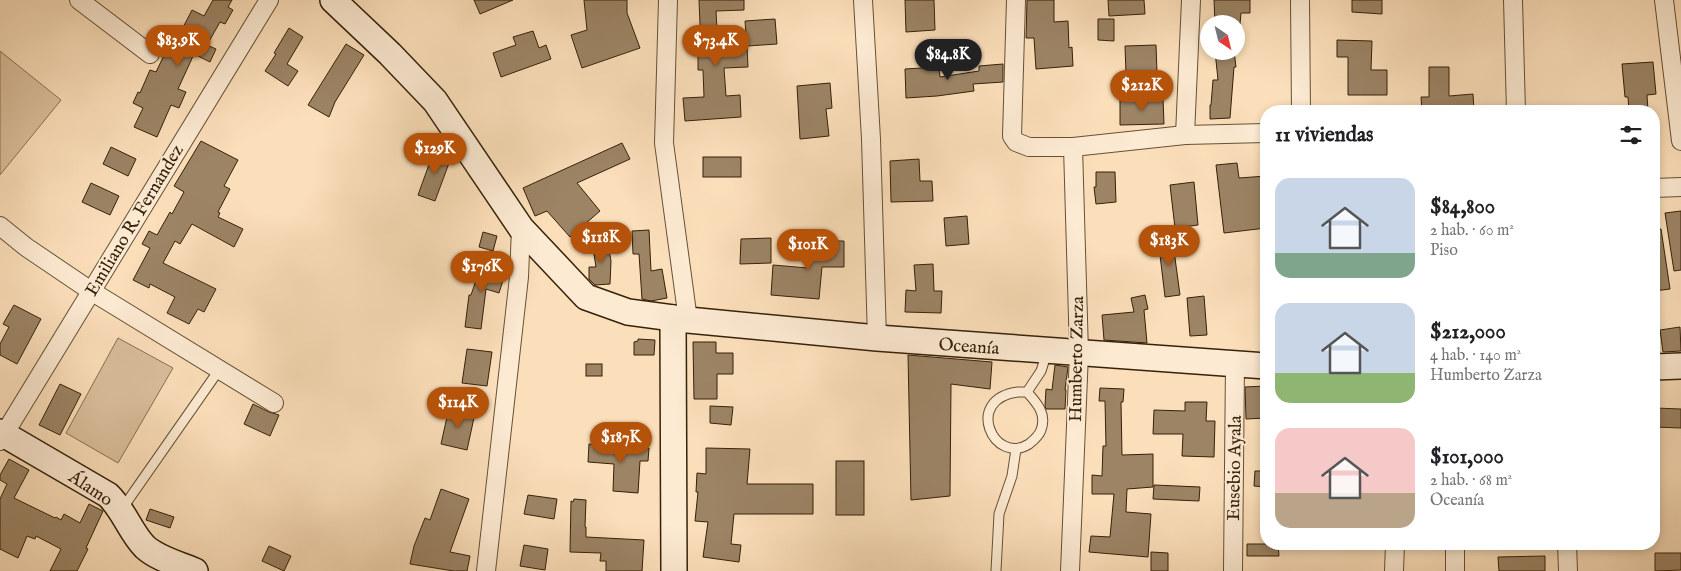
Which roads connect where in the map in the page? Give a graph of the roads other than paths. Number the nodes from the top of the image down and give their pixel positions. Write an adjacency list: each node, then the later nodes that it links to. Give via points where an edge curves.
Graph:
1 (79, 0): 11 (street)
2 (269, 0): 22 (street, Emiliano R. Fernandez)
3 (333, 0): 21 (street, Oceanía, via 435,101)
4 (668, 0): 23 (street, via 664,144)
5 (863, 0): 24 (street)
6 (1016, 0): 17 (street, via 1012,136 1016,142 1029,147)
7 (1191, 0): 15 (street)
8 (1300, 0): 12 (street)
9 (1513, 0): 13 (street)
10 (1664, 0): 16 (street)
11 (150, 54)
12 (1301, 105)
13 (1516, 105)
14 (1260, 133): 15 (street)
15 (1185, 135): 17 (street)
16 (1681, 141)
17 (1073, 147): 26 (street, Humberto Zarza)
18 (1681, 187): 19 (street)
19 (1660, 188)
20 (0, 226): 22 (street)
21 (521, 228): 23 (street, Oceanía, via 586,297 628,312); 41 (street, via 519,277)
22 (91, 291): 31 (street); 34 (street, Emiliano R. Fernandez)
23 (681, 319): 24 (street, Oceanía); 42 (street)
24 (877, 338): 25 (street, Oceanía)
25 (1047, 352): 26 (street, Oceanía); 32 (lane, via 1041,371)
26 (1079, 354): 27 (street, Oceanía); 44 (street, Humberto Zarza)
27 (1235, 364): 28 (street, Oceanía); 45 (street, Eusebio Ayala)
28 (1260, 366)
29 (1681, 366): 30 (street)
30 (1660, 367)
31 (219, 370): 33 (street); 36 (lane)
32 (1027, 392): 35 (lane, via 1039,405 1043,416 1042,429 1035,440); 35 (lane, via 1006,394 995,400 989,411 992,435 1001,444)
33 (274, 403)
34 (1, 436): 36 (street, Álamo, via 108,495)
35 (1016, 449): 43 (lane, via 1012,476 999,514)
36 (121, 511): 40 (street, Álamo, via 144,546)
37 (1395, 550): 46 (street)
38 (1455, 550): 47 (street)
39 (1567, 550): 48 (street)
40 (195, 571)
41 (486, 571)
42 (674, 571)
43 (996, 571)
44 (1070, 571)
45 (1233, 571)
46 (1394, 571)
47 (1455, 571)
48 (1568, 571)

